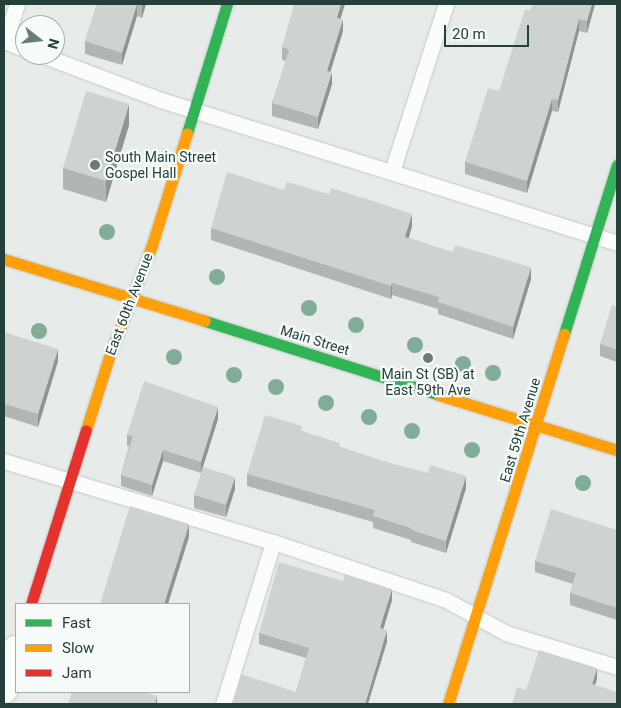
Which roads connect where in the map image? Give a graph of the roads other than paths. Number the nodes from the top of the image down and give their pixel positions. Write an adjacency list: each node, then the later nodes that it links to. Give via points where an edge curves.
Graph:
1 (17, 4): 4 (lane)
2 (228, 4): 6 (street, East 60th Avenue)
3 (446, 4): 8 (lane)
4 (4, 41)
5 (65, 64): 6 (lane, via 161,100)
6 (195, 109): 8 (lane); 12 (street, East 60th Avenue)
7 (617, 165): 9 (street, East 59th Avenue)
8 (392, 171): 9 (lane)
9 (595, 236): 10 (lane); 13 (street, East 59th Avenue)
10 (617, 243)
11 (4, 259): 12 (street, Main Street)
12 (132, 300): 13 (street, Main Street); 16 (street, East 60th Avenue, via 110,354)
13 (538, 424): 14 (street, Main Street); 19 (street, East 59th Avenue)
14 (617, 450)
15 (4, 461): 16 (lane)
16 (70, 481): 17 (lane); 18 (street, East 60th Avenue)
17 (273, 542): 19 (lane, via 446,600); 23 (lane)
18 (31, 603)
19 (476, 617): 21 (lane, via 506,633); 24 (street, East 59th Avenue)
20 (15, 653): 22 (street)
21 (617, 666)
22 (4, 689)
23 (223, 704)
24 (448, 704)

